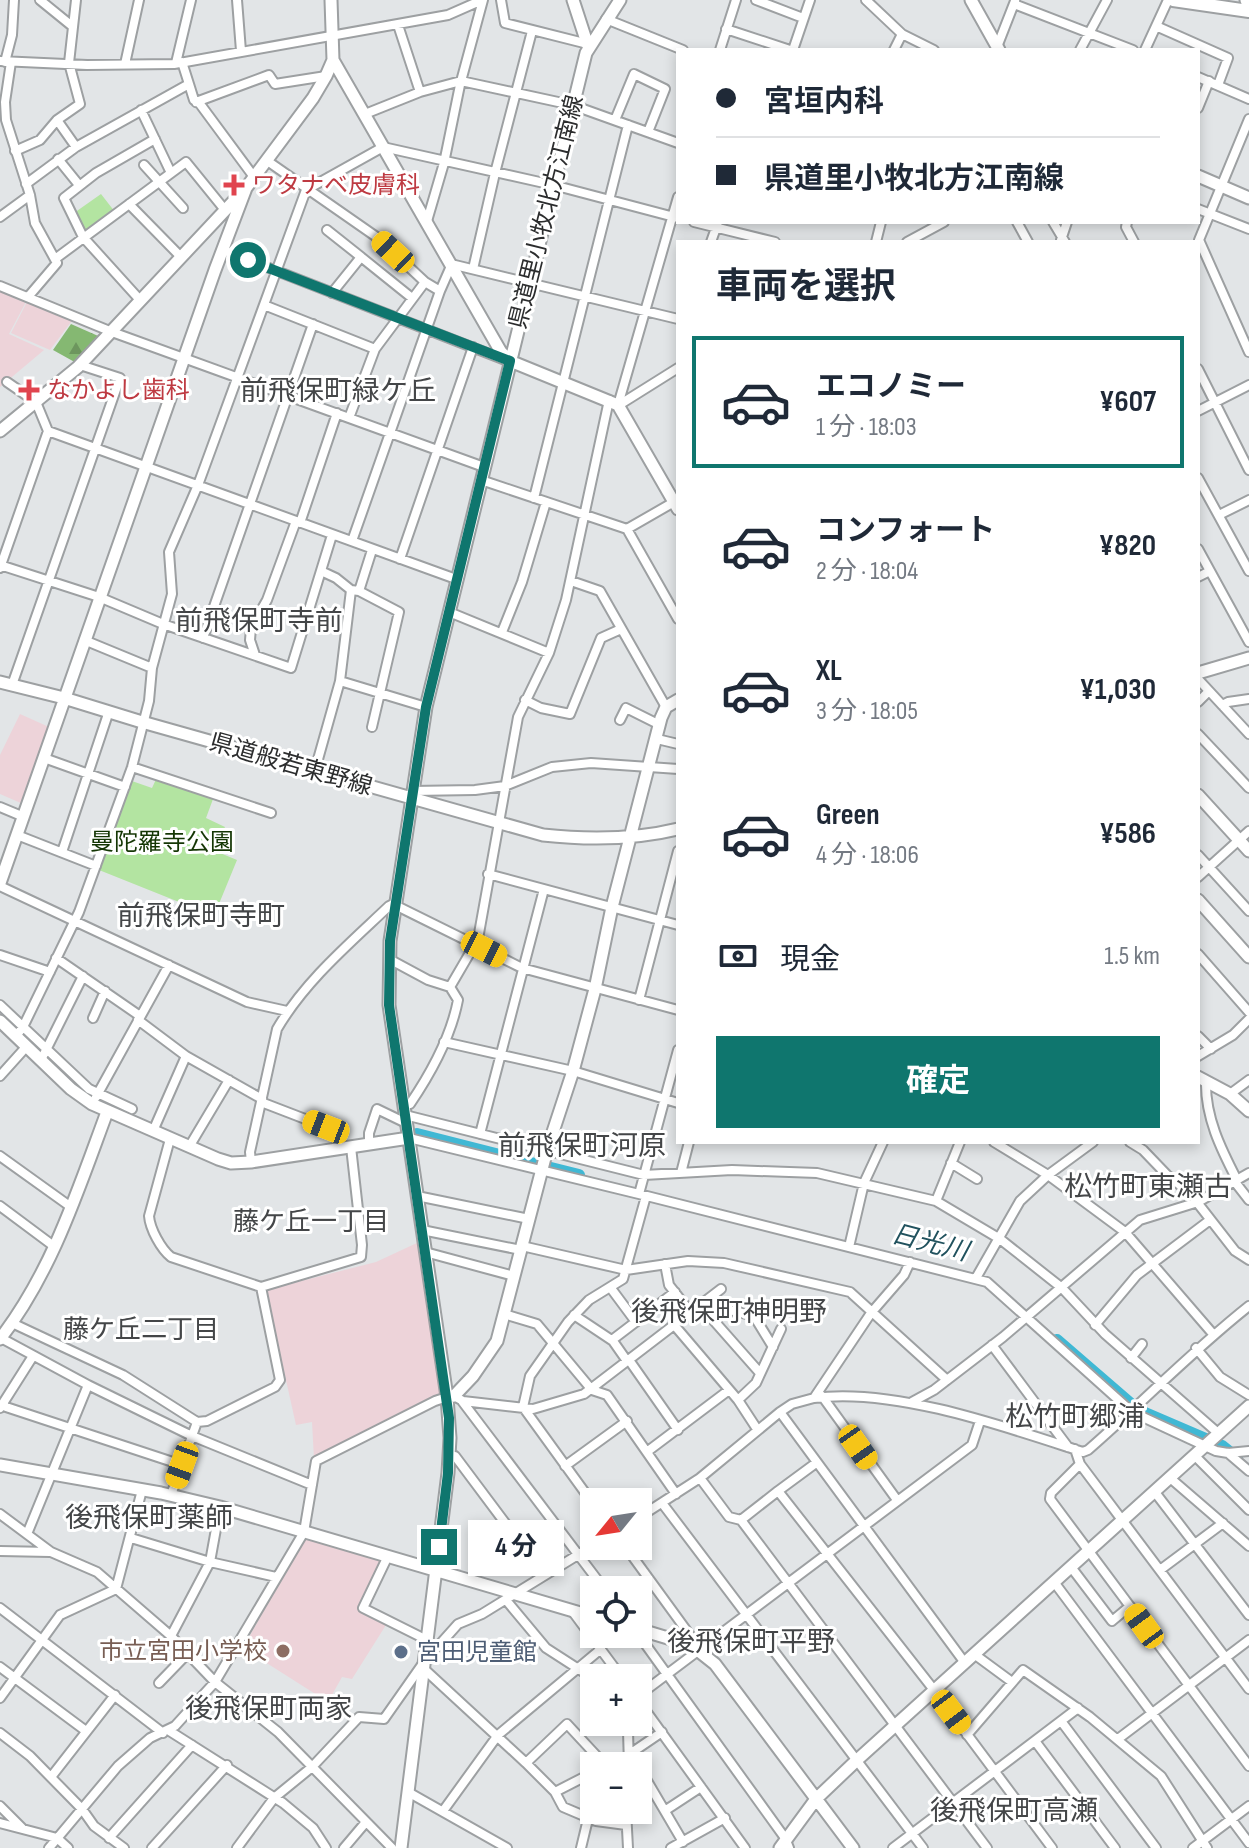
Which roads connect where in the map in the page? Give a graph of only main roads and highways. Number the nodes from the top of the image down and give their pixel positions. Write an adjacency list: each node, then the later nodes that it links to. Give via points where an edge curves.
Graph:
1 (1170, 0): 2 (main road)
2 (1249, 10)

